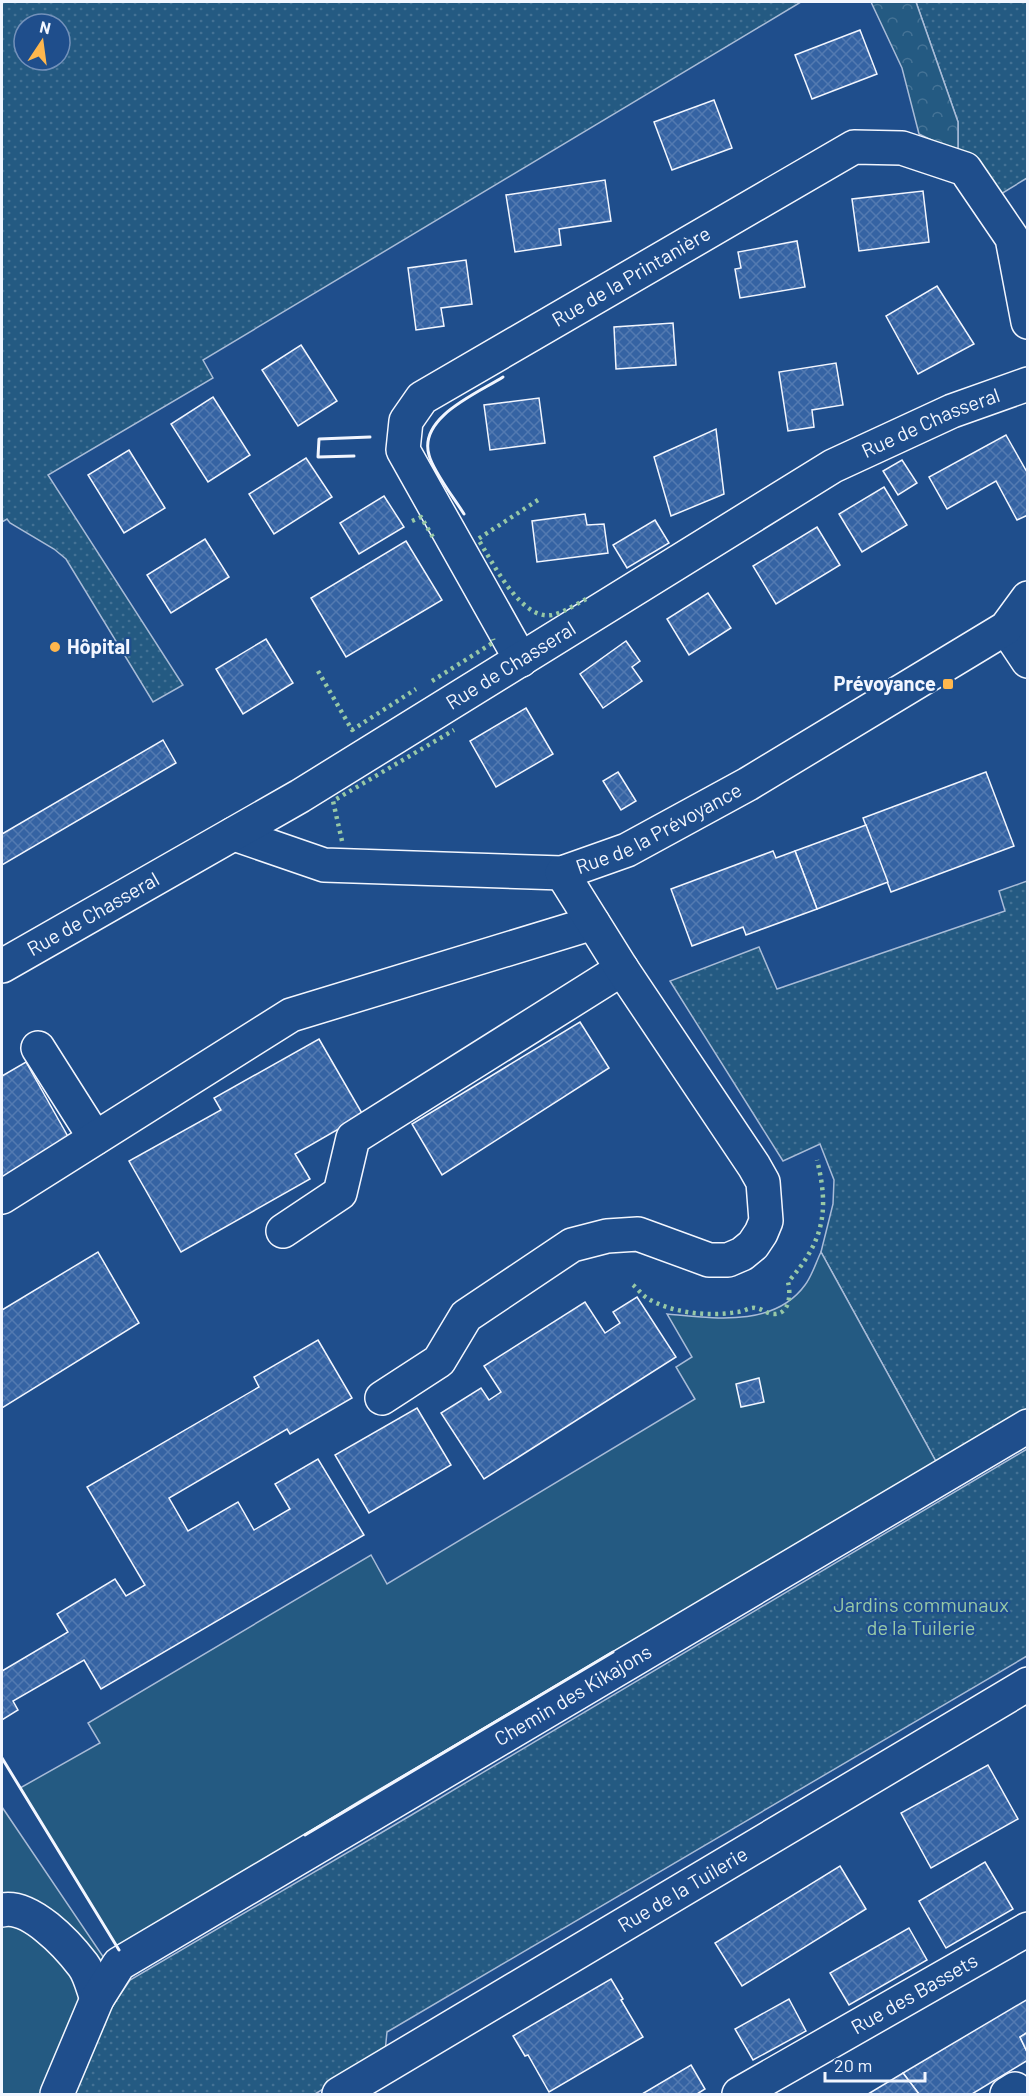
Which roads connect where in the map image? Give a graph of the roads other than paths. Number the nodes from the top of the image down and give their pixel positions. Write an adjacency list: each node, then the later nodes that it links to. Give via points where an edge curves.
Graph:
1 (1020, 226): 2 (street, Rue de la Printanière); 6 (street, Rue de la Printanière, via 965,169 902,148 854,147 422,398 406,421 403,450)
2 (1028, 322)
3 (1028, 384): 6 (street, Rue de Chasseral, via 952,411 832,466)
4 (1028, 598): 5 (street, Rue de la Prévoyance)
5 (1006, 628): 7 (street); 9 (street, Rue de la Prévoyance, via 748,784 627,850)
6 (521, 660): 8 (street, Rue de Chasseral)
7 (1028, 661)
8 (234, 834): 9 (street, Rue de la Prévoyance, via 324,865); 11 (street, Rue de Chasseral)
9 (562, 873): 10 (street)
10 (593, 923): 12 (street); 14 (street, via 291,1015)
11 (2, 966)
12 (622, 969): 16 (street, via 353,1138 340,1193); 17 (street, via 763,1182 766,1221 761,1233 753,1245 728,1260 709,1260 638,1234 607,1236 572,1245 466,1317 439,1361)
13 (38, 1048): 14 (street)
14 (95, 1138): 15 (street)
15 (2, 1197)
16 (283, 1231)
17 (382, 1398)
18 (1028, 1426): 22 (street, Chemin des Kikajons, via 119,1964)
19 (1028, 1684): 24 (street, Rue de la Tuilerie)
20 (2, 1910): 22 (street, via 9,1908 41,1922 85,1966)
21 (1028, 1929): 25 (street, Rue des Bassets)
22 (97, 1999): 23 (street)
23 (57, 2094)
24 (339, 2094)
25 (739, 2094)

